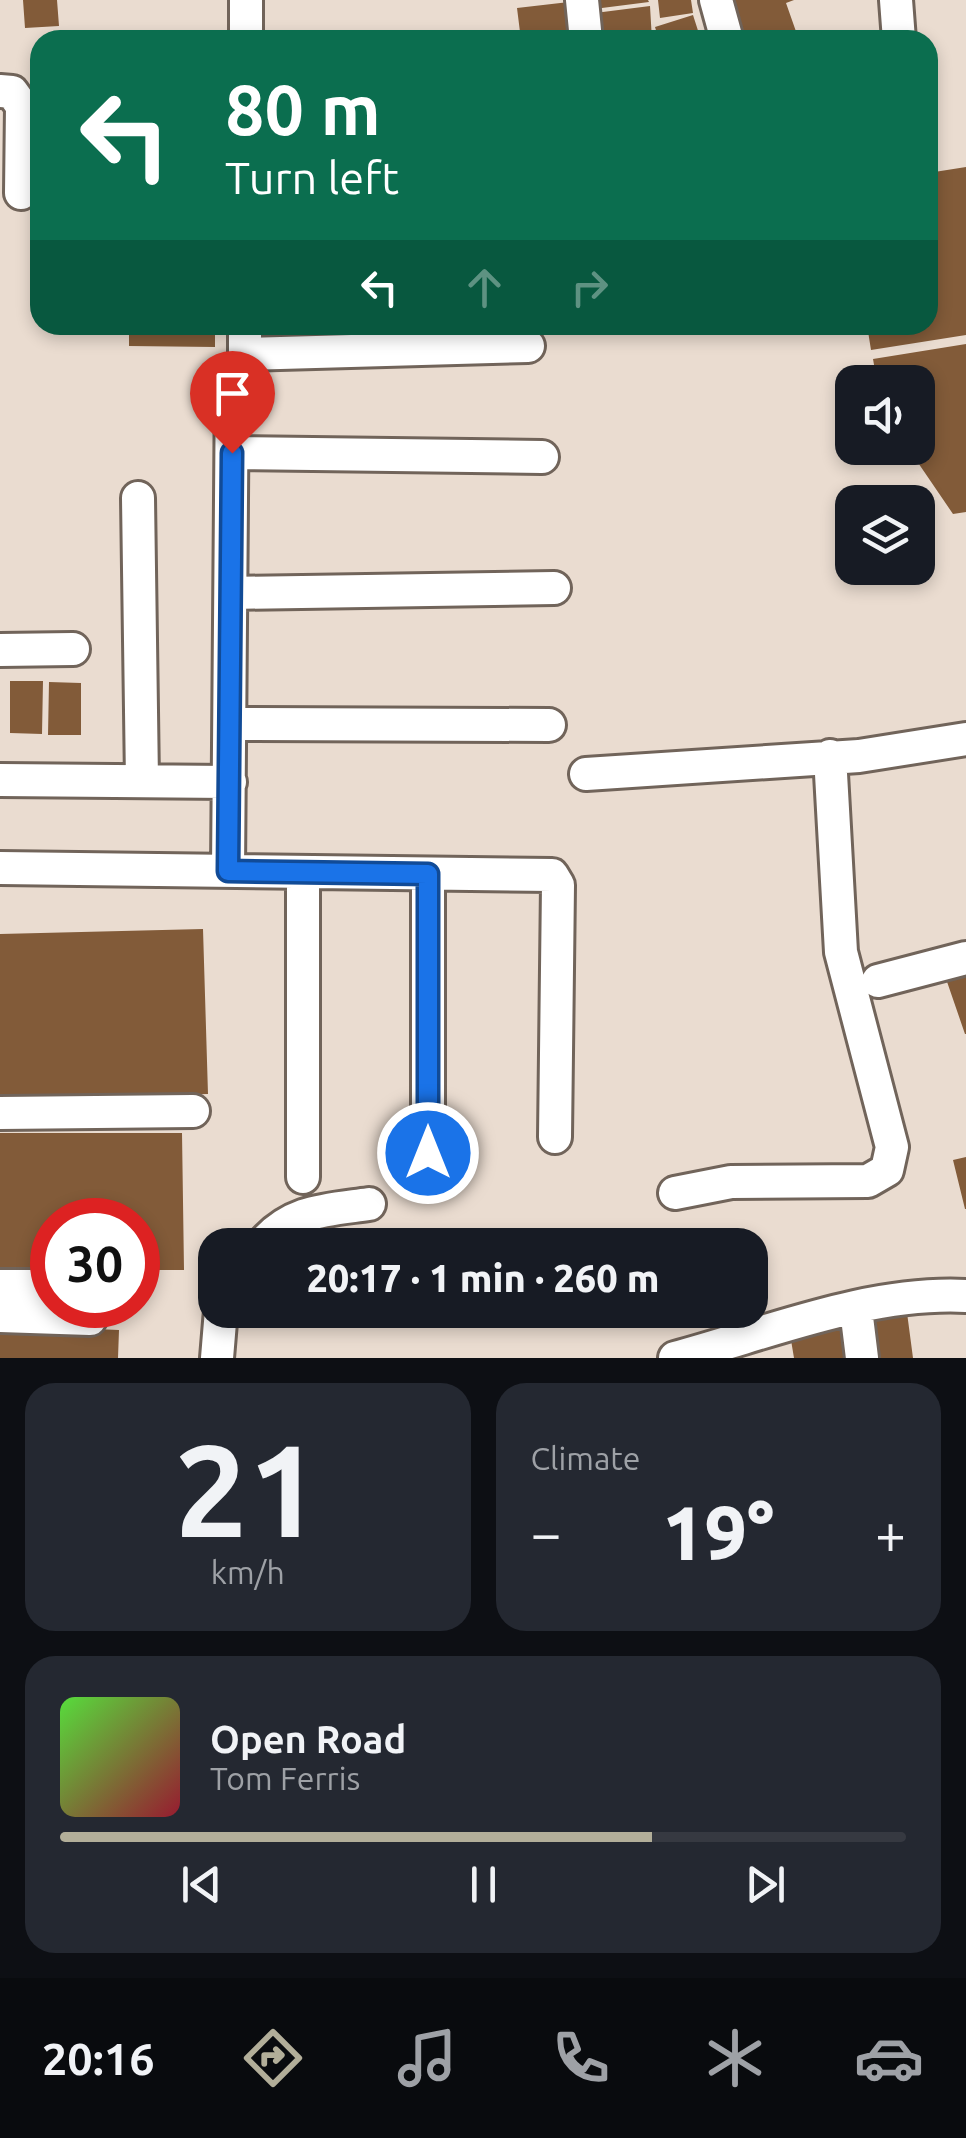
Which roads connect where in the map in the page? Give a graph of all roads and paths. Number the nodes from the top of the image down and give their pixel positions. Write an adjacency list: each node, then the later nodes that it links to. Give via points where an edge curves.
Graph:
1 (246, 0): 5 (street)
2 (582, 0): 6 (street)
3 (716, 0): 7 (street)
4 (896, 0): 8 (street)
5 (246, 30)
6 (585, 30)
7 (724, 30)
8 (898, 30)
9 (0, 91): 10 (street, via 12,92 22,106)
10 (21, 193)
11 (528, 346): 12 (street)
12 (240, 352): 13 (street)
13 (232, 453): 14 (street); 17 (street)
14 (542, 457)
15 (138, 498): 26 (street)
16 (554, 588): 17 (street)
17 (231, 594): 20 (street)
18 (0, 650): 19 (street)
19 (73, 650)
20 (230, 724): 21 (street); 27 (street)
21 (550, 725)
22 (966, 739): 23 (street)
23 (830, 756): 24 (street); 39 (street, via 841,952 892,1146 887,1170 868,1181 731,1182)
24 (586, 774)
25 (0, 780): 26 (street)
26 (142, 781): 27 (street)
27 (230, 782): 29 (street)
28 (0, 868): 29 (street)
29 (228, 871): 30 (street)
30 (303, 872): 31 (street); 38 (street)
31 (428, 874): 36 (street, via 556,879); 37 (street)
32 (966, 958): 33 (street)
33 (878, 982)
34 (193, 1111): 35 (street)
35 (0, 1113)
36 (555, 1137)
37 (428, 1153)
38 (303, 1176)
39 (674, 1193)
40 (369, 1204): 41 (street, via 304,1214)
41 (279, 1228)
42 (0, 1286): 43 (street)
43 (30, 1286)
44 (966, 1296): 45 (street, via 925,1294)
45 (856, 1308): 49 (street); 52 (street)
46 (0, 1316): 47 (street)
47 (30, 1317)
48 (220, 1328): 50 (street)
49 (770, 1345): 51 (street)
50 (218, 1358)
51 (675, 1358)
52 (862, 1358)

